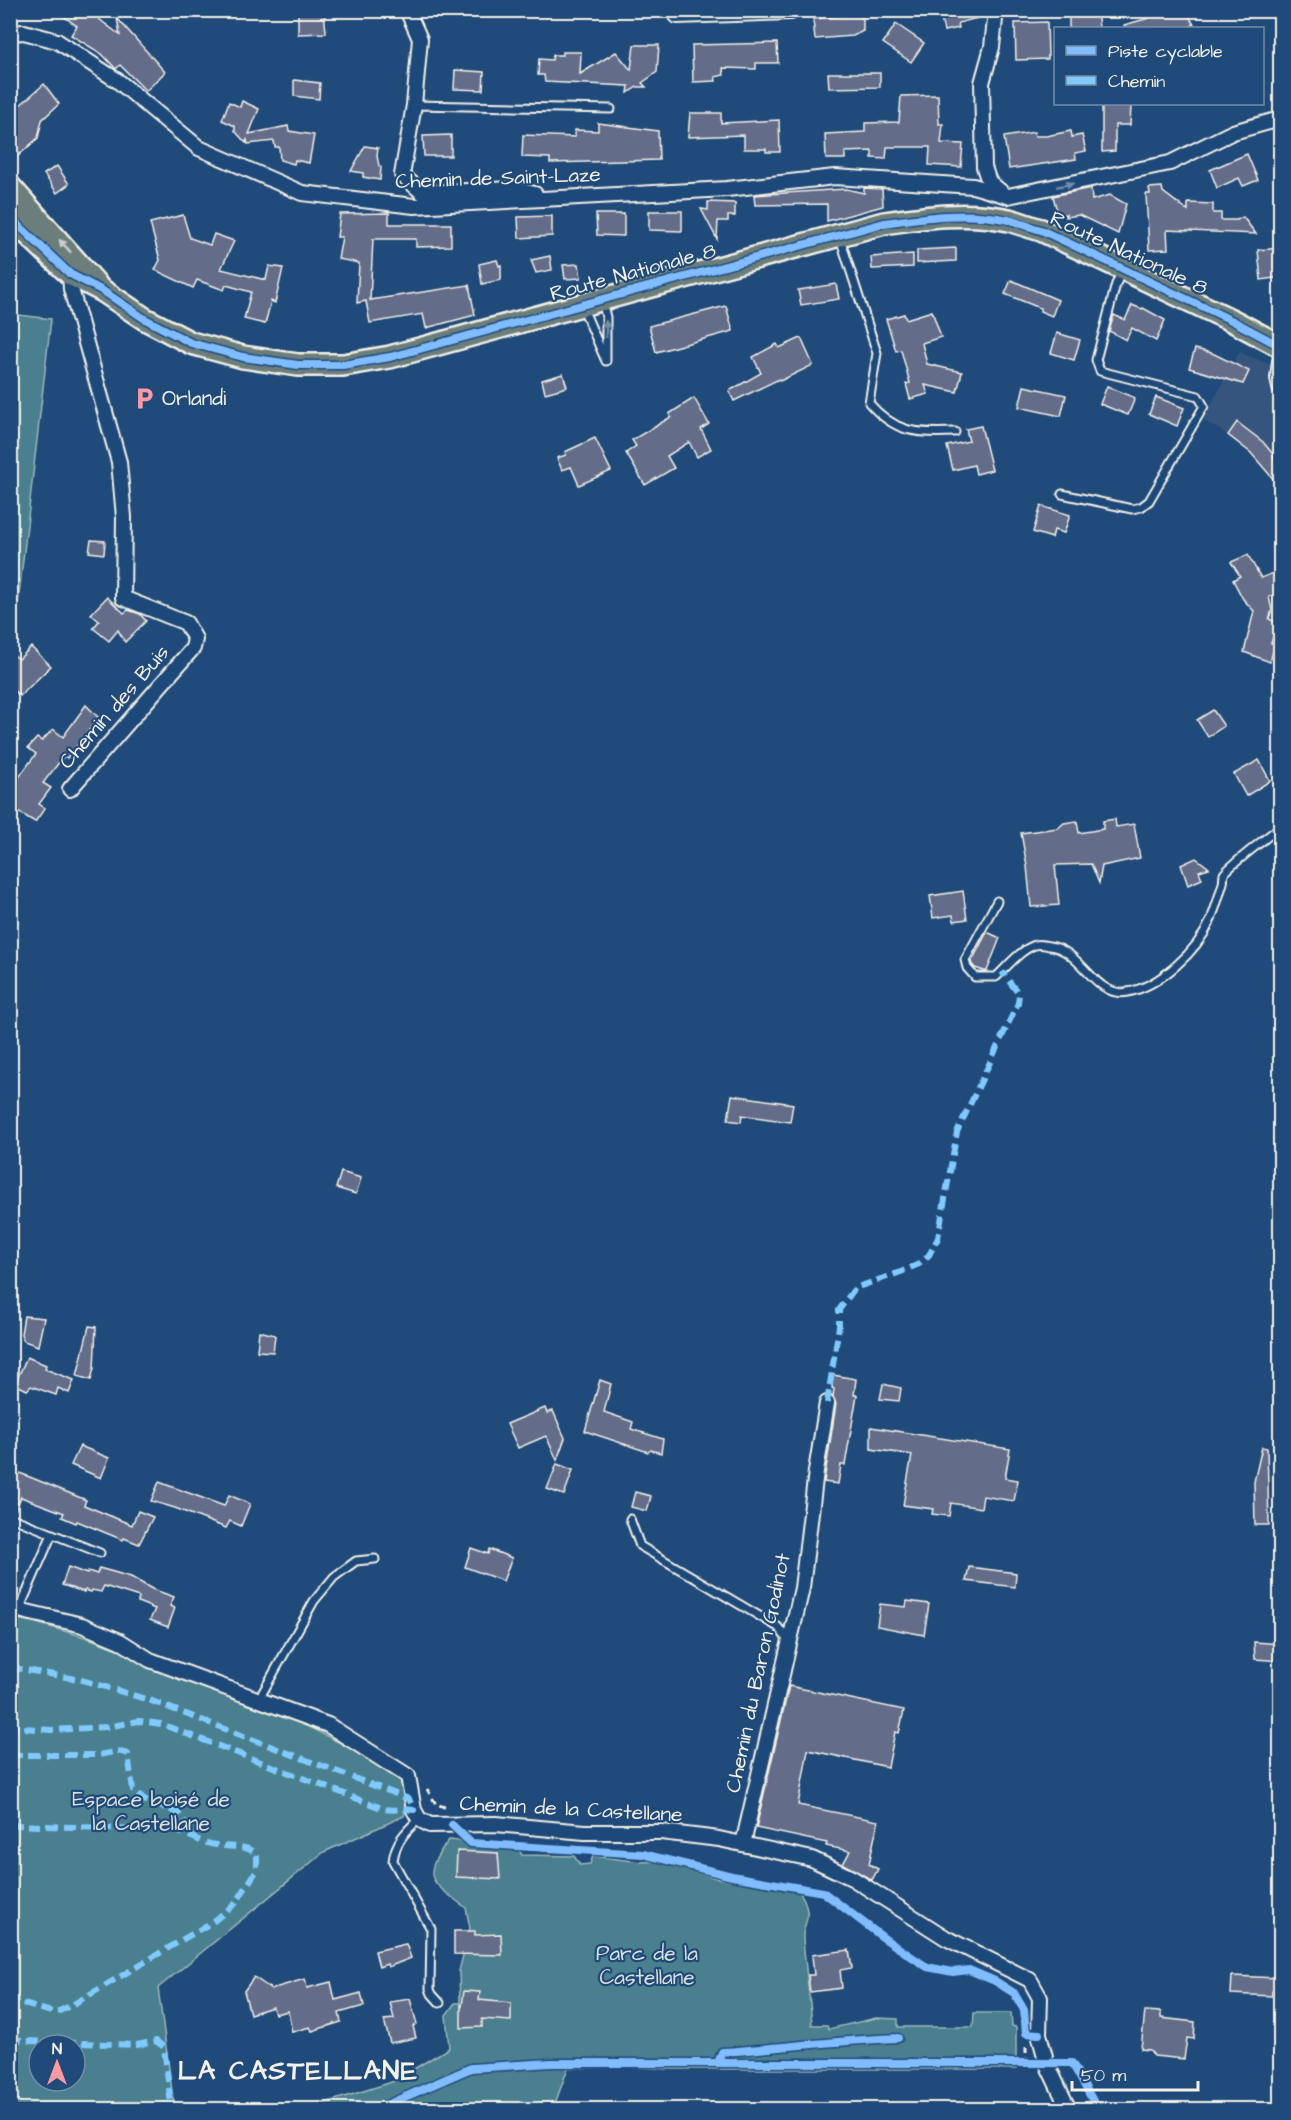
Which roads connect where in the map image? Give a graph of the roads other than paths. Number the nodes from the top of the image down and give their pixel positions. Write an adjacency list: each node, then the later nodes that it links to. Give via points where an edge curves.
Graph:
1 (407, 10): 6 (street, via 420,39)
2 (793, 10): 4 (street)
3 (996, 10): 10 (street, via 992,47 982,83 984,167 989,182)
4 (677, 15)
5 (10, 33): 11 (street, Chemin de Saint-Laze, via 24,32 57,41 118,81 199,148 302,192 414,206)
6 (414, 105): 7 (lane); 11 (street, via 402,175 423,193 513,189)
7 (611, 109)
8 (1281, 119): 10 (street, one-way to 8, via 1170,163 1233,132)
9 (10, 187): 17 (main road, Route Nationale 8, one-way to 9)
10 (1008, 196): 11 (street, Chemin de Saint-Laze, via 973,186 835,177 727,189); 13 (street)
11 (555, 198)
12 (10, 217): 16 (main road, Route Nationale 8)
13 (1009, 220): 14 (main road, Route Nationale 8, via 930,216 884,223); 15 (main road, Route Nationale 8, via 1041,230)
14 (839, 236): 18 (main road, Route Nationale 8); 24 (lane, via 877,353 869,403 883,418 903,428 930,434)
15 (1124, 268): 19 (main road, Route Nationale 8); 25 (lane, via 1096,360 1100,371 1198,396 1204,406 1149,501 1141,507 1131,509)
16 (70, 274): 17 (main road, Route Nationale 8); 26 (street, Chemin des Buis, via 119,462 124,517 123,598 186,623 195,639 193,648)
17 (103, 291): 18 (main road, Route Nationale 8, via 191,343 243,357 298,365 343,365 390,357)
18 (591, 301): 18 (lane, one-way to 18, via 606,361 606,317)
19 (1233, 321): 20 (main road, Route Nationale 8); 21 (main road, Route Nationale 8)
20 (1281, 327)
21 (1281, 346)
22 (1281, 361): 23 (street)
23 (1281, 387)
24 (955, 432)
25 (1062, 494)
26 (70, 789)
27 (1281, 827): 28 (lane, via 1225,873 1210,921 1200,940 1179,963 1144,987 1127,993 1114,993 1103,987 1074,958 1053,946 1036,945 1023,952 996,977 975,977 965,960)
28 (996, 901)
29 (827, 1403): 36 (street, Chemin du Baron Godinot, via 802,1588)
30 (10, 1517): 32 (lane)
31 (630, 1519): 36 (lane, via 640,1546 778,1627)
32 (52, 1534): 33 (lane); 35 (lane)
33 (100, 1553)
34 (375, 1559): 37 (lane, via 356,1561 314,1601)
35 (15, 1609): 37 (street, via 82,1625 120,1641 150,1660)
36 (789, 1642): 39 (street, Chemin du Baron Godinot)
37 (259, 1699): 38 (street, via 328,1725 408,1776 414,1810)
38 (420, 1820): 39 (street, Chemin de la Castellane, via 430,1825 661,1832); 40 (lane, via 399,1841 393,1861 431,1929 430,1989)
39 (743, 1844): 41 (street, Chemin de la Castellane, via 822,1863 946,1938 1030,1980 1040,1998 1039,2034 1047,2064)
40 (440, 2003)
41 (1069, 2109)

